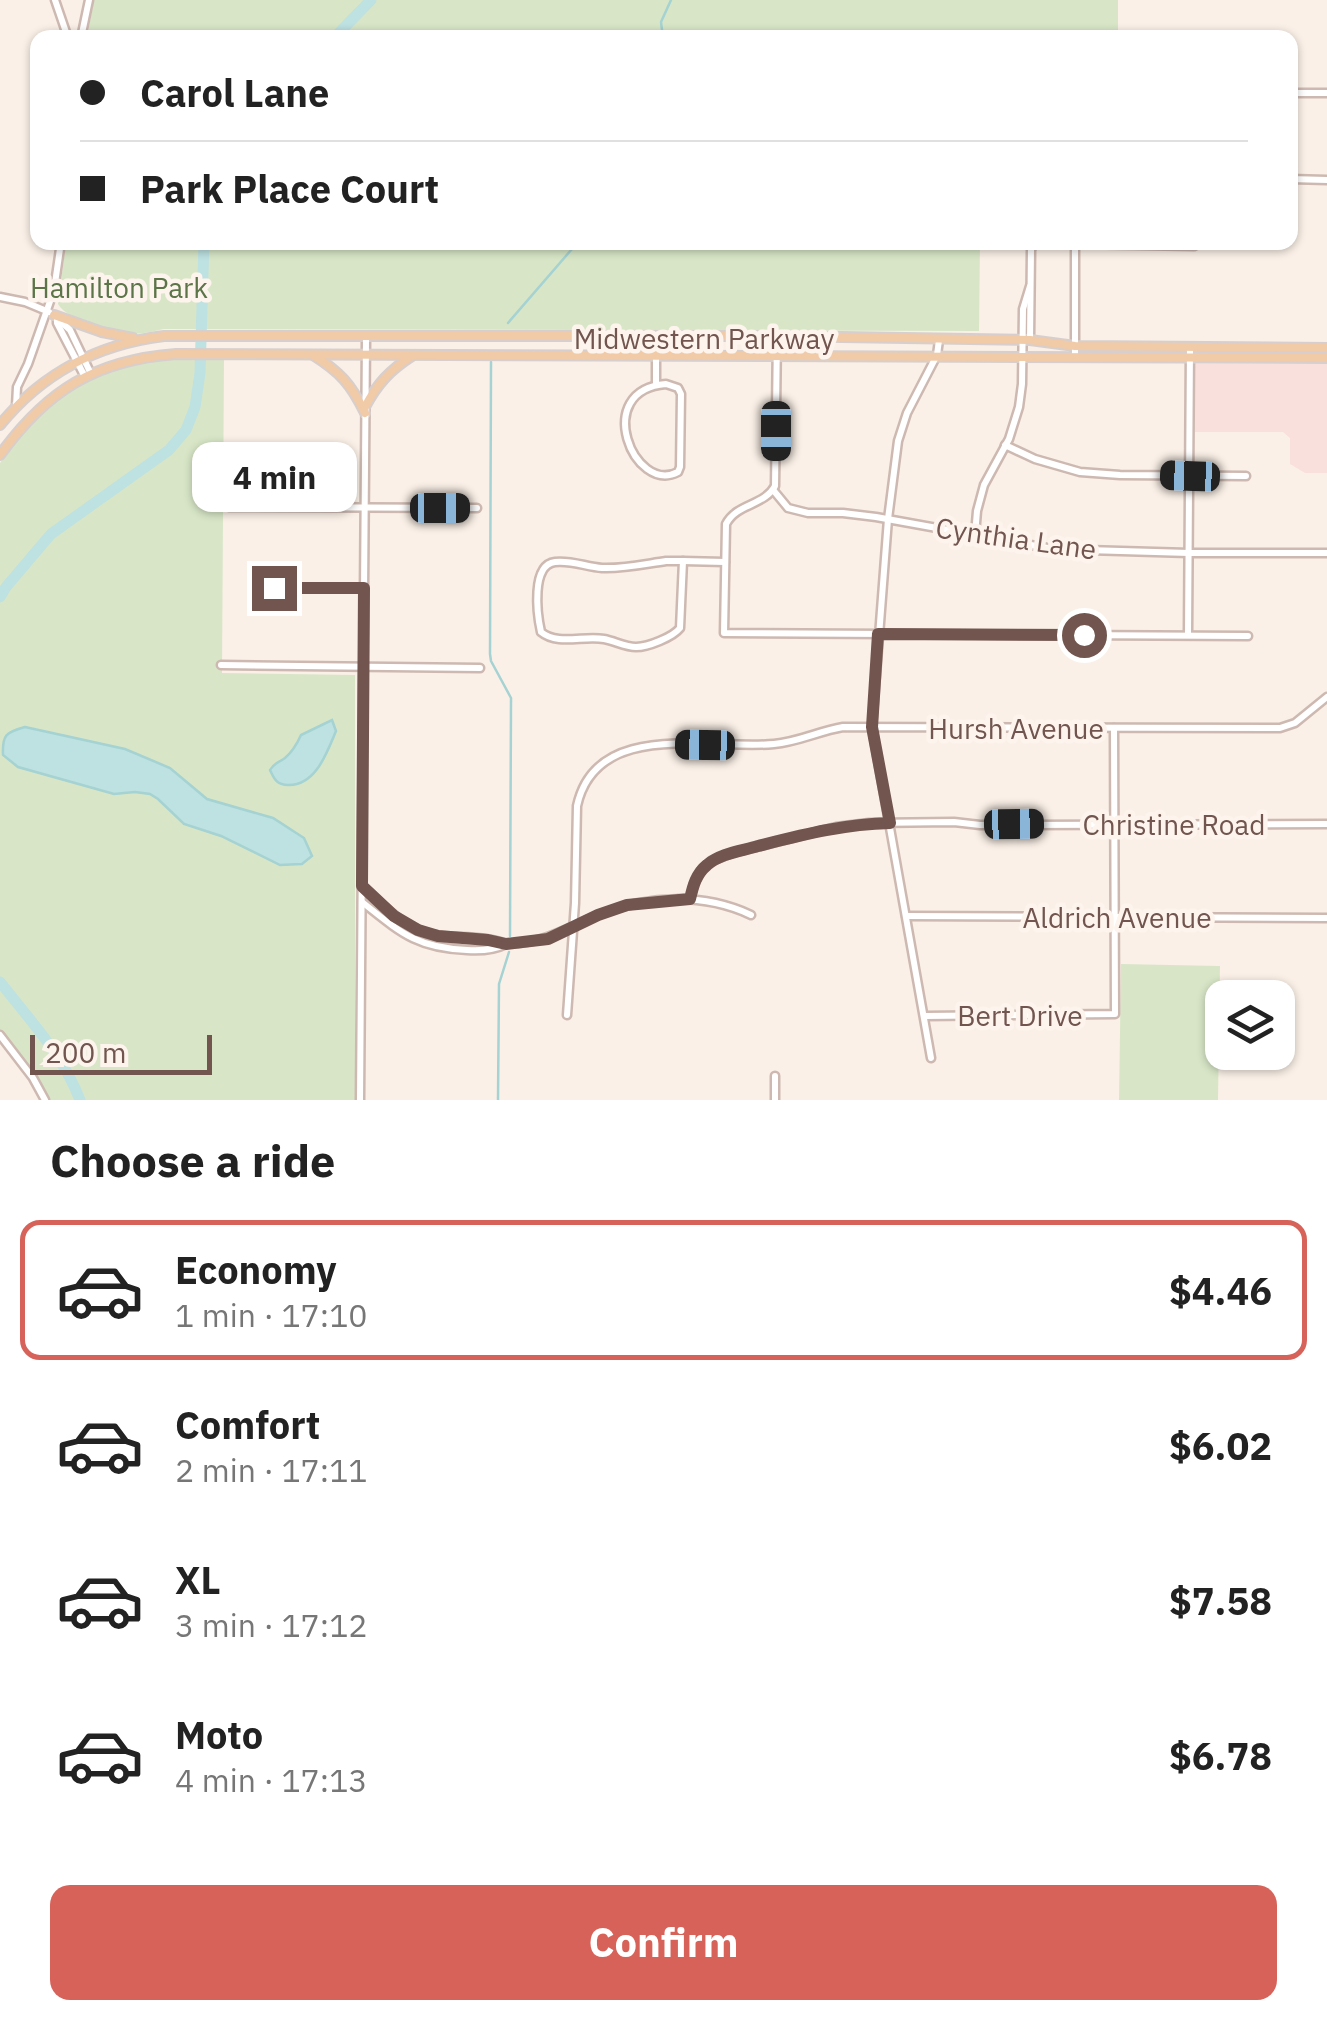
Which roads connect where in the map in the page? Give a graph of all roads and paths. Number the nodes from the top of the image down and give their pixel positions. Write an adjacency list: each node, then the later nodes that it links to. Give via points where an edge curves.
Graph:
1 (55, 0): 3 (street)
2 (89, 0): 4 (street)
3 (65, 30)
4 (83, 30)
5 (1298, 92): 6 (street)
6 (1327, 93)
7 (1298, 180): 8 (street)
8 (1327, 180)
9 (60, 250): 13 (street)
10 (1031, 250): 19 (street)
11 (1075, 250): 20 (street)
12 (0, 296): 13 (street)
13 (52, 315): 17 (main road); 33 (street, via 70,330); 36 (street, via 17,387)
14 (777, 336): 15 (main road, Midwestern Parkway); 18 (main road, Midwestern Parkway); 25 (street)
15 (692, 337): 16 (main road, Midwestern Parkway); 24 (street, via 652,342)
16 (366, 338): 17 (main road, Midwestern Parkway); 26 (street)
17 (143, 339): 33 (main road, Midwestern Parkway)
18 (939, 340): 19 (main road, Midwestern Parkway); 28 (street)
19 (1025, 340): 20 (main road, Midwestern Parkway); 29 (street)
20 (1074, 346): 22 (main road, Midwestern Parkway); 30 (street)
21 (1327, 346): 22 (main road, Midwestern Parkway)
22 (1190, 347): 31 (street)
23 (313, 355): 26 (main road, Midwestern Parkway); 34 (main road, Midwestern Parkway, via 176,354); 37 (main road, via 335,369)
24 (653, 355): 25 (main road, Midwestern Parkway); 27 (main road, Midwestern Parkway); 35 (street)
25 (777, 355): 28 (main road, Midwestern Parkway); 43 (street)
26 (366, 356): 27 (main road, Midwestern Parkway); 37 (street)
27 (413, 356): 37 (main road, via 376,386)
28 (937, 356): 29 (main road, Midwestern Parkway); 47 (street, via 906,413)
29 (1021, 356): 30 (main road, Midwestern Parkway); 39 (street, via 1019,406)
30 (1075, 356): 31 (main road, Midwestern Parkway)
31 (1190, 357): 32 (main road, Midwestern Parkway); 41 (street)
32 (1327, 358)
33 (81, 359): 34 (street); 36 (main road, Midwestern Parkway)
34 (88, 375): 40 (main road, Midwestern Parkway, via 50,398)
35 (656, 384): 35 (street, via 630,402 625,431 645,469 670,476 680,467 680,394 674,385)
36 (16, 406): 38 (main road, Midwestern Parkway)
37 (365, 410): 45 (street)
38 (0, 425)
39 (1006, 445): 41 (street, via 1080,472); 48 (street, via 984,486)
40 (0, 456)
41 (1190, 476): 42 (street); 49 (street)
42 (1246, 476)
43 (774, 491): 47 (street, Cynthia Lane, via 788,508 808,514); 52 (street, via 728,519)
44 (229, 507): 45 (street)
45 (364, 508): 46 (street); 54 (street)
46 (477, 508)
47 (888, 519): 48 (street, Cynthia Lane); 55 (street)
48 (975, 535): 49 (street, Cynthia Lane, via 1052,549)
49 (1189, 553): 50 (street, Cynthia Lane); 56 (street)
50 (1327, 554)
51 (683, 561): 51 (street, via 606,568 548,563 539,579 541,632 633,647 673,636 680,628); 52 (street)
52 (725, 562): 55 (street, via 724,633)
53 (274, 588): 54 (street)
54 (364, 588): 59 (street)
55 (878, 634): 56 (street); 62 (street)
56 (1188, 634): 57 (street)
57 (1248, 636)
58 (221, 665): 59 (street)
59 (363, 666): 60 (street); 67 (street)
60 (480, 668)
61 (1327, 697): 63 (street, Hursh Avenue, via 1280,728)
62 (872, 727): 63 (street, Hursh Avenue); 64 (street); 74 (street, Hursh Avenue, via 834,728 778,744 641,746 597,766 577,806)
63 (1114, 728): 65 (street)
64 (890, 823): 65 (street, Christine Road); 68 (street, Christine Road, via 836,827 719,857 702,870); 71 (street)
65 (1116, 824): 66 (street, Christine Road); 72 (street)
66 (1327, 824)
67 (362, 886): 69 (street); 75 (street, via 418,930)
68 (690, 899): 70 (street); 74 (street, via 627,905)
69 (362, 902): 75 (street, via 405,936 434,948 482,951); 82 (street)
70 (751, 915)
71 (906, 916): 72 (street, Aldrich Avenue); 77 (street)
72 (1116, 917): 73 (street, Aldrich Avenue); 77 (street, Bert Drive, via 1115,1014)
73 (1327, 918)
74 (573, 928): 75 (street); 76 (street, Hursh Avenue)
75 (506, 944)
76 (568, 1015)
77 (925, 1016): 79 (street)
78 (0, 1036): 81 (street)
79 (931, 1058)
80 (775, 1076): 83 (street)
81 (44, 1100)
82 (360, 1100)
83 (775, 1100)

